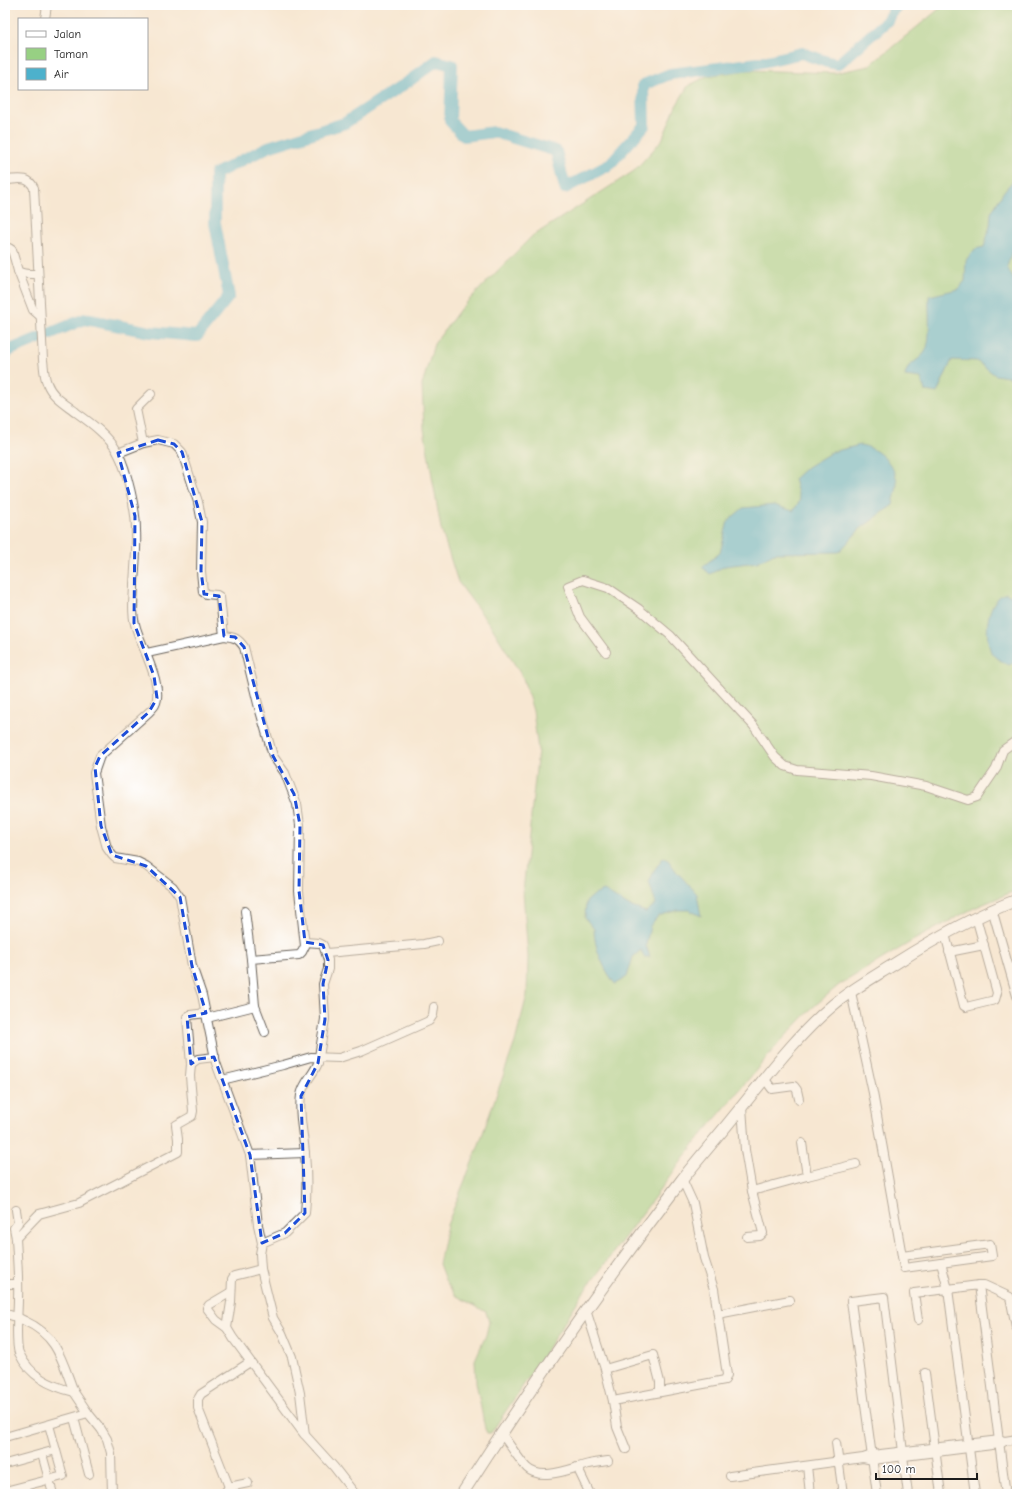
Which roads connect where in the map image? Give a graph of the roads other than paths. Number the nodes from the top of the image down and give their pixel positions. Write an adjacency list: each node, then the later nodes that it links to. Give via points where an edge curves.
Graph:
1 (47, 5): 2 (street)
2 (45, 18)
3 (5, 180): 6 (street, via 26,179 34,188)
4 (5, 248): 5 (street, via 12,250)
5 (18, 271): 6 (street, via 24,274); 7 (street, via 33,310)
6 (37, 274): 7 (street)
7 (40, 316): 10 (street, via 47,384 52,392 100,432)
8 (151, 394): 9 (street, via 136,408)
9 (143, 443): 10 (street); 11 (street, via 158,440 174,444 182,452 202,522 200,571 203,592 220,597)
10 (118, 453): 13 (street, via 135,516 134,624)
11 (224, 636): 13 (street); 21 (street, via 236,637 244,647 273,756 285,773 297,804 300,825 299,891)
12 (606, 652): 14 (street, via 580,617 568,586 583,580 608,588 639,609 670,635 754,725 775,757 785,766 797,770 871,776 926,786 968,800 977,797 996,769 1003,750)
13 (146, 653): 30 (street, via 157,698 149,712 100,756 94,773 101,826 112,856 142,863 177,891 192,966)
14 (1017, 740)
15 (1017, 900): 16 (street)
16 (992, 909): 18 (street); 27 (street)
17 (244, 912): 25 (street)
18 (976, 917): 19 (street); 22 (street)
19 (945, 934): 23 (street); 26 (street)
20 (438, 941): 24 (street)
21 (305, 942): 24 (street, via 318,943); 25 (street, via 304,949 299,955)
22 (984, 945): 23 (street); 23 (street, via 997,997 995,1000 966,1007 962,1003)
23 (949, 952)
24 (327, 953): 33 (street, via 328,965 322,989 325,1019)
25 (251, 959): 28 (street)
26 (851, 992): 35 (street, via 812,1024); 50 (street)
27 (1017, 996)
28 (255, 1006): 30 (street); 31 (street)
29 (434, 1007): 33 (street, via 432,1019 426,1023 340,1058)
30 (207, 1015): 32 (street); 34 (street, via 187,1017)
31 (265, 1032)
32 (215, 1057): 34 (street); 36 (street)
33 (319, 1058): 36 (street, via 311,1057); 40 (street, via 301,1096)
34 (191, 1064): 48 (street, via 193,1111 192,1116 176,1125 178,1152 79,1203 39,1214)
35 (764, 1078): 37 (street, via 772,1089 794,1086); 38 (street)
36 (222, 1080): 41 (street)
37 (799, 1099)
38 (742, 1107): 44 (street); 45 (street, via 745,1150)
39 (802, 1143): 43 (street)
40 (305, 1153): 41 (street); 49 (street, via 305,1213 285,1233)
41 (250, 1155): 49 (street)
42 (856, 1164): 43 (street)
43 (807, 1176): 45 (street)
44 (682, 1179): 59 (street); 61 (street, via 693,1203)
45 (752, 1191): 47 (street, via 763,1233 760,1236)
46 (16, 1210): 48 (street)
47 (747, 1237)
48 (16, 1238): 54 (street)
49 (262, 1243): 52 (street)
50 (902, 1256): 51 (street, via 904,1268); 51 (street, via 990,1244 992,1256)
51 (941, 1263): 56 (street)
52 (261, 1269): 57 (street, via 234,1276); 76 (street, via 273,1318 292,1357)
53 (5, 1284): 54 (street)
54 (17, 1284): 62 (street)
55 (979, 1285): 56 (street); 64 (street, via 1010,1297); 79 (street)
56 (948, 1289): 63 (street, via 914,1293); 81 (street)
57 (231, 1292): 65 (street); 65 (street, via 207,1308 216,1320)
58 (790, 1300): 61 (street)
59 (586, 1310): 67 (street); 75 (street)
60 (5, 1314): 62 (street)
61 (718, 1314): 70 (street, via 725,1380)
62 (17, 1317): 69 (street, via 37,1327 49,1337 57,1349); 69 (street, via 19,1353 32,1373 46,1383)
63 (918, 1320)
64 (1016, 1326)
65 (227, 1328): 66 (street)
66 (250, 1362): 76 (street); 99 (street, via 201,1394 198,1399 198,1408)
67 (605, 1369): 70 (street, via 653,1354); 71 (street)
68 (926, 1373): 84 (street)
69 (74, 1392): 72 (street)
70 (660, 1392): 71 (street)
71 (613, 1401): 82 (street, via 617,1427)
72 (88, 1414): 73 (street); 101 (street, via 107,1439 111,1453)
73 (74, 1418): 74 (street); 93 (street)
74 (49, 1425): 77 (street); 83 (street)
75 (502, 1433): 92 (street, via 527,1468 534,1473 558,1473); 103 (street)
76 (305, 1435): 102 (street)
77 (5, 1437)
78 (1017, 1439): 79 (street)
79 (1002, 1442): 81 (street); 97 (street)
80 (836, 1443): 89 (street)
81 (969, 1446): 84 (street); 110 (street)
82 (626, 1449)
83 (56, 1450): 85 (street); 95 (street, via 63,1476)
84 (935, 1450): 86 (street); 109 (street)
85 (42, 1454): 90 (street); 95 (street)
86 (903, 1454): 87 (street); 87 (street, via 884,1297 851,1301); 108 (street)
87 (872, 1458): 89 (street); 107 (street)
88 (608, 1461): 92 (street)
89 (839, 1462): 91 (street); 106 (street)
90 (5, 1464)
91 (807, 1466): 94 (street); 105 (street)
92 (577, 1467): 104 (street)
93 (89, 1474)
94 (730, 1476)
95 (49, 1480): 98 (street); 100 (street)
96 (248, 1482): 99 (street)
97 (1005, 1488)
98 (5, 1491)
99 (226, 1491)
100 (53, 1494)
101 (112, 1494)
102 (355, 1494)
103 (462, 1494)
104 (590, 1494)
105 (810, 1494)
106 (843, 1494)
107 (877, 1494)
108 (908, 1494)
109 (941, 1494)
110 (975, 1494)

